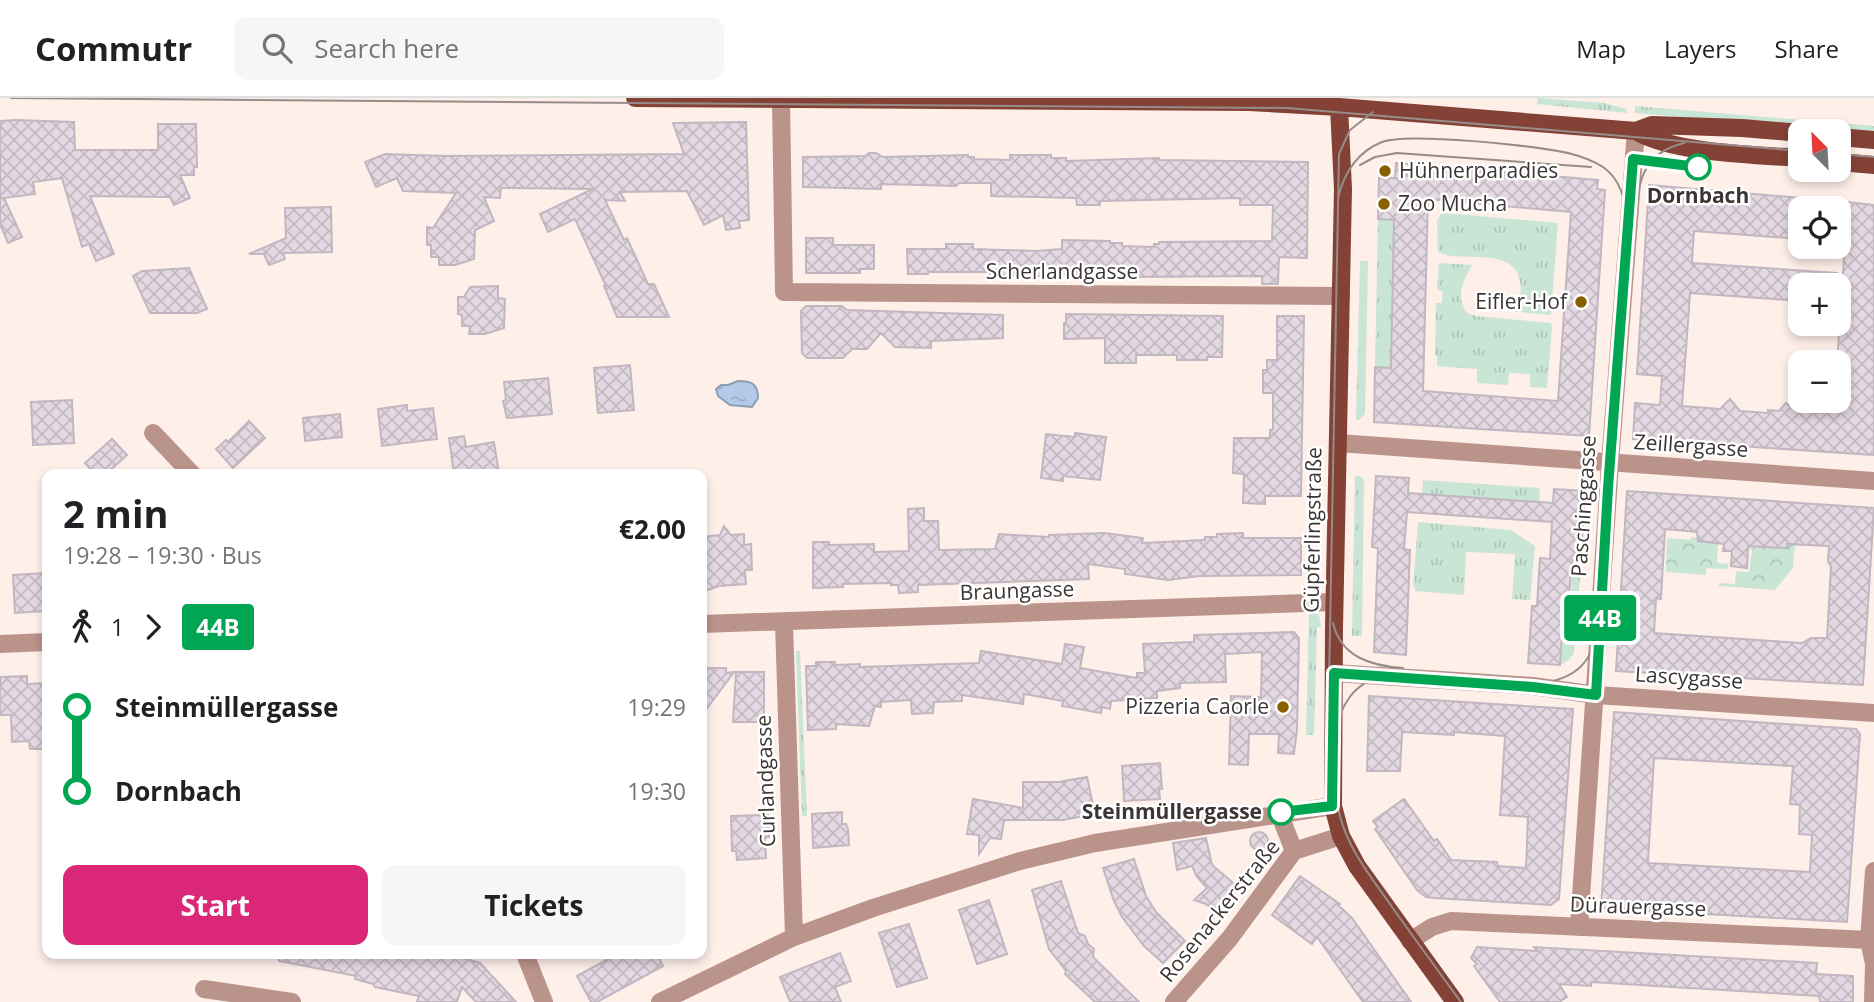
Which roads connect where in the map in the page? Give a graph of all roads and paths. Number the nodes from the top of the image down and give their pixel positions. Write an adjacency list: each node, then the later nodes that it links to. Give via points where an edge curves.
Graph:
1 (635, 98): 2 (main road)
2 (648, 98): 3 (main road)
3 (781, 99): 4 (main road); 12 (street, Scherlandgasse, via 784,292)
4 (1339, 102): 5 (main road); 12 (main road, Güpferlingstraße)
5 (1636, 131): 6 (main road, via 1652,125); 9 (main road, via 1706,150); 15 (street, Paschinggasse)
6 (1788, 133)
7 (1852, 138): 8 (main road)
8 (1874, 140)
9 (1788, 157)
10 (1852, 163): 11 (main road)
11 (1874, 165)
12 (1341, 296): 14 (main road, Güpferlingstraße)
13 (153, 433): 16 (street)
14 (1338, 443): 15 (street, Zeillergasse); 18 (main road, Güpferlingstraße)
15 (1610, 463): 17 (street, Zeillergasse); 24 (street, Paschinggasse)
16 (187, 469)
17 (1874, 481)
18 (1334, 602): 19 (street, Braungasse); 23 (main road, Güpferlingstraße)
19 (784, 623): 20 (street, Braungasse); 32 (street, Curlandgasse)
20 (707, 624)
21 (42, 642): 22 (street)
22 (0, 644)
23 (1334, 673): 24 (street, Lascygasse); 26 (main road, Güpferlingstraße)
24 (1596, 695): 25 (street, Lascygasse); 31 (street, Paschinggasse)
25 (1874, 713)
26 (1332, 806): 27 (street); 28 (main road, Güpferlingstraße)
27 (1279, 813): 29 (street); 32 (street, via 1094,843 1020,861)
28 (1342, 835): 29 (street, Rosenackerstraße); 34 (main road, Güpferlingstraße, via 1357,866)
29 (1294, 851): 40 (street, Rosenackerstraße, via 1230,938)
30 (1874, 871): 33 (street)
31 (1579, 927): 33 (street, Dürauergasse); 34 (street, Dürauergasse, via 1451,921)
32 (794, 937): 39 (street)
33 (1869, 940): 42 (street)
34 (1410, 941): 41 (main road, Güpferlingstraße)
35 (527, 959): 38 (street)
36 (204, 989): 37 (street)
37 (292, 1002)
38 (544, 1002)
39 (660, 1002)
40 (1174, 1002)
41 (1455, 1002)
42 (1873, 1002)

